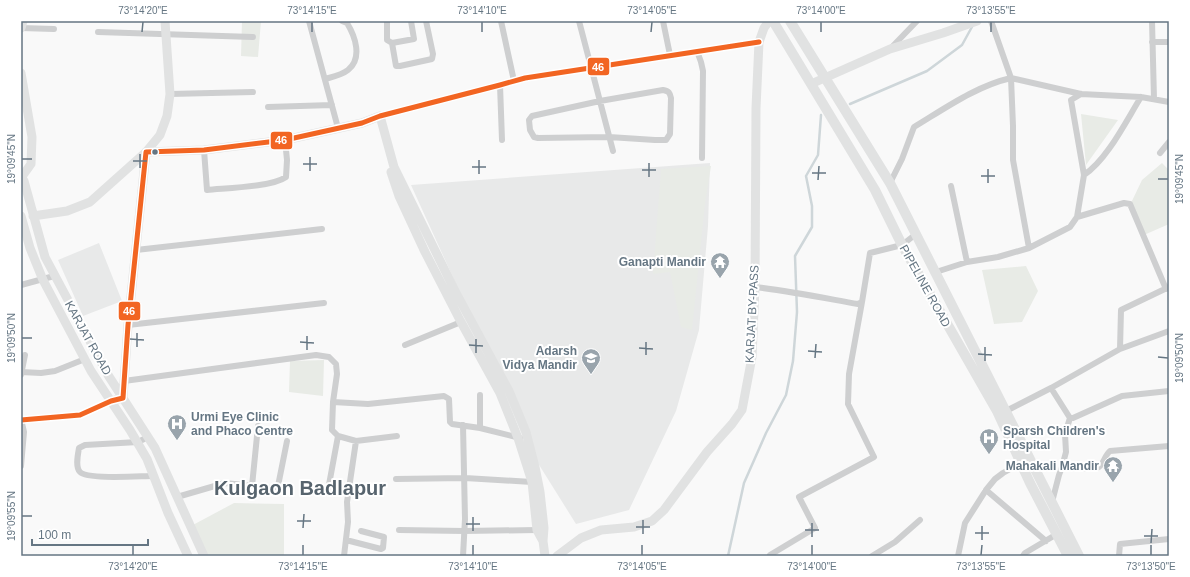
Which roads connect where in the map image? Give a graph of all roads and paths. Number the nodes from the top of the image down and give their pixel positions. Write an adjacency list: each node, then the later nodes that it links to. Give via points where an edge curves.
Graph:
1 (23, 21): 18 (street)
2 (165, 21): 21 (street)
3 (309, 21): 34 (street)
4 (342, 21): 34 (street, via 347,23 352,32 356,54 349,69)
5 (388, 21): 26 (street, via 387,40)
6 (411, 21): 26 (street, via 414,39)
7 (426, 21): 26 (street, via 433,54 430,61 396,66)
8 (501, 21): 35 (street)
9 (579, 21): 30 (street)
10 (663, 21): 29 (street)
11 (769, 21): 23 (street, KARJAT BY-PASS)
12 (773, 21): 36 (main road, PIPELINE ROAD)
13 (790, 21): 32 (main road, PIPELINE ROAD)
14 (917, 21): 27 (street)
15 (977, 21): 27 (street)
16 (991, 21): 33 (street)
17 (1152, 21): 24 (street)
18 (21, 28): 19 (street)
19 (54, 29)
20 (98, 32): 21 (street)
21 (166, 35): 22 (street); 39 (street)
22 (253, 37)
23 (759, 42): 28 (street); 75 (street, KARJAT BY-PASS)
24 (1152, 42): 25 (street); 42 (street)
25 (1169, 42)
26 (392, 43)
27 (890, 49): 32 (street)
28 (697, 51): 29 (street); 57 (street, via 703,71)
29 (670, 55): 30 (street)
30 (591, 67): 35 (street); 43 (street)
31 (21, 73): 59 (street, via 32,137 31,164)
32 (825, 76): 36 (street); 60 (main road, PIPELINE ROAD)
33 (1011, 78): 40 (street); 60 (street, via 966,97 914,127); 68 (street, via 1013,160)
34 (325, 79): 45 (street)
35 (514, 81): 37 (street)
36 (811, 84): 67 (main road, PIPELINE ROAD, via 875,190)
37 (500, 85): 47 (street); 51 (street)
38 (253, 92): 39 (street)
39 (170, 94): 55 (street, via 167,116 160,135)
40 (1081, 94): 41 (street); 58 (street, via 1071,100)
41 (1140, 97): 42 (street); 58 (street, via 1116,138 1093,169)
42 (1154, 99): 44 (street)
43 (600, 100): 49 (street); 49 (street, via 532,116 529,120 530,130 534,137 538,138); 49 (street, via 663,90 670,93 670,134 666,140)
44 (1169, 102)
45 (332, 105): 46 (street); 48 (street)
46 (268, 107)
47 (377, 117): 48 (street); 79 (street, via 401,202); 103 (street, via 394,167 456,293 509,391)
48 (338, 128): 50 (street)
49 (609, 137): 54 (street)
50 (285, 140): 53 (street); 53 (street, via 286,177 261,185 207,190)
51 (502, 140)
52 (1169, 142): 56 (street)
53 (204, 150): 55 (street)
54 (613, 151)
55 (146, 152): 63 (street, via 90,202 68,211); 69 (street)
56 (1160, 153)
57 (702, 158)
58 (1084, 175): 64 (street)
59 (21, 177): 63 (street, KARJAT ROAD)
60 (890, 183): 66 (main road, PIPELINE ROAD)
61 (952, 186): 70 (street)
62 (21, 216): 63 (street); 73 (street, KARJAT ROAD)
63 (33, 216): 72 (street, KARJAT ROAD, via 45,257)
64 (1077, 218): 68 (street, via 1070,227); 76 (street, via 1124,203 1130,204)
65 (322, 229): 69 (street)
66 (916, 234): 67 (street); 71 (main road, PIPELINE ROAD)
67 (902, 245): 77 (street, via 870,253); 108 (main road, PIPELINE ROAD, via 997,411)
68 (1029, 248): 70 (street, via 998,258)
69 (136, 250): 80 (street)
70 (967, 262): 71 (street)
71 (936, 272): 94 (main road, PIPELINE ROAD)
72 (54, 276): 73 (street); 91 (street, KARJAT ROAD)
73 (43, 280): 74 (street); 85 (street, KARJAT ROAD)
74 (21, 285)
75 (754, 287): 77 (street, via 858,304); 135 (street, KARJAT BY-PASS, via 752,357 742,410 732,424 707,452 664,510 652,521 634,528 601,530 581,538)
76 (1168, 288): 83 (street, via 1121,310)
77 (862, 302): 136 (street, via 849,374 848,404 874,457 799,497 815,528)
78 (324, 303): 80 (street)
79 (461, 322): 82 (street); 103 (street)
80 (128, 326): 87 (street)
81 (1169, 331): 83 (street)
82 (405, 345)
83 (1120, 349): 88 (street)
84 (24, 355): 86 (street)
85 (85, 359): 86 (street, via 55,371); 92 (street, KARJAT ROAD)
86 (21, 374)
87 (124, 381): 91 (street); 93 (street, via 316,355 329,357 336,364)
88 (1051, 388): 94 (street); 95 (street)
89 (1169, 390): 95 (street, via 1122,396)
90 (480, 395): 99 (street)
91 (123, 398): 92 (street); 102 (street, KARJAT ROAD)
92 (111, 401): 96 (street, via 80,415); 106 (street, KARJAT ROAD)
93 (333, 402): 97 (street, via 368,404 444,396 449,399 450,422 453,425); 100 (street, via 332,430)
94 (1006, 411): 119 (main road, PIPELINE ROAD)
95 (1070, 418): 110 (street)
96 (21, 420): 109 (street, via 24,432)
97 (463, 425): 99 (street); 112 (street)
98 (258, 426): 115 (street)
99 (480, 428): 103 (street)
100 (338, 436): 105 (street); 116 (street)
101 (397, 436): 105 (street)
102 (148, 437): 106 (street); 118 (street, KARJAT ROAD)
103 (523, 437): 114 (street); 128 (street, via 535,467 540,492)
104 (287, 441): 115 (street, via 278,486)
105 (356, 441): 127 (street, via 347,502)
106 (138, 442): 111 (street, KARJAT ROAD); 111 (street, via 86,445 80,448 78,453 78,468 86,475)
107 (1169, 446): 110 (street, via 1110,451 1095,468)
108 (1021, 463): 117 (street, via 995,479); 125 (main road, PIPELINE ROAD)
109 (21, 466)
110 (1062, 468): 119 (street)
111 (153, 476): 130 (street, KARJAT ROAD)
112 (464, 478): 113 (street); 114 (street); 124 (street)
113 (396, 479)
114 (532, 482): 122 (street)
115 (252, 486): 118 (street, via 224,483)
116 (328, 490)
117 (986, 490): 129 (street); 138 (street, via 965,523)
118 (177, 497): 131 (street, KARJAT ROAD)
119 (1052, 504): 141 (main road, PIPELINE ROAD)
120 (920, 520): 137 (street, via 895,542)
121 (399, 530): 124 (street)
122 (537, 530): 124 (street); 128 (street)
123 (361, 531): 127 (street, via 384,537 383,548)
124 (464, 532): 133 (street)
125 (1056, 534): 129 (street); 140 (main road, PIPELINE ROAD)
126 (1169, 539): 142 (street, via 1120,544)
127 (346, 540): 132 (street)
128 (543, 541): 134 (street)
129 (1046, 541): 139 (street)
130 (188, 556)
131 (204, 556)
132 (344, 556)
133 (463, 556)
134 (545, 556)
135 (557, 556)
136 (771, 556)
137 (872, 556)
138 (958, 556)
139 (1023, 556)
140 (1068, 556)
141 (1079, 556)
142 (1119, 556)

